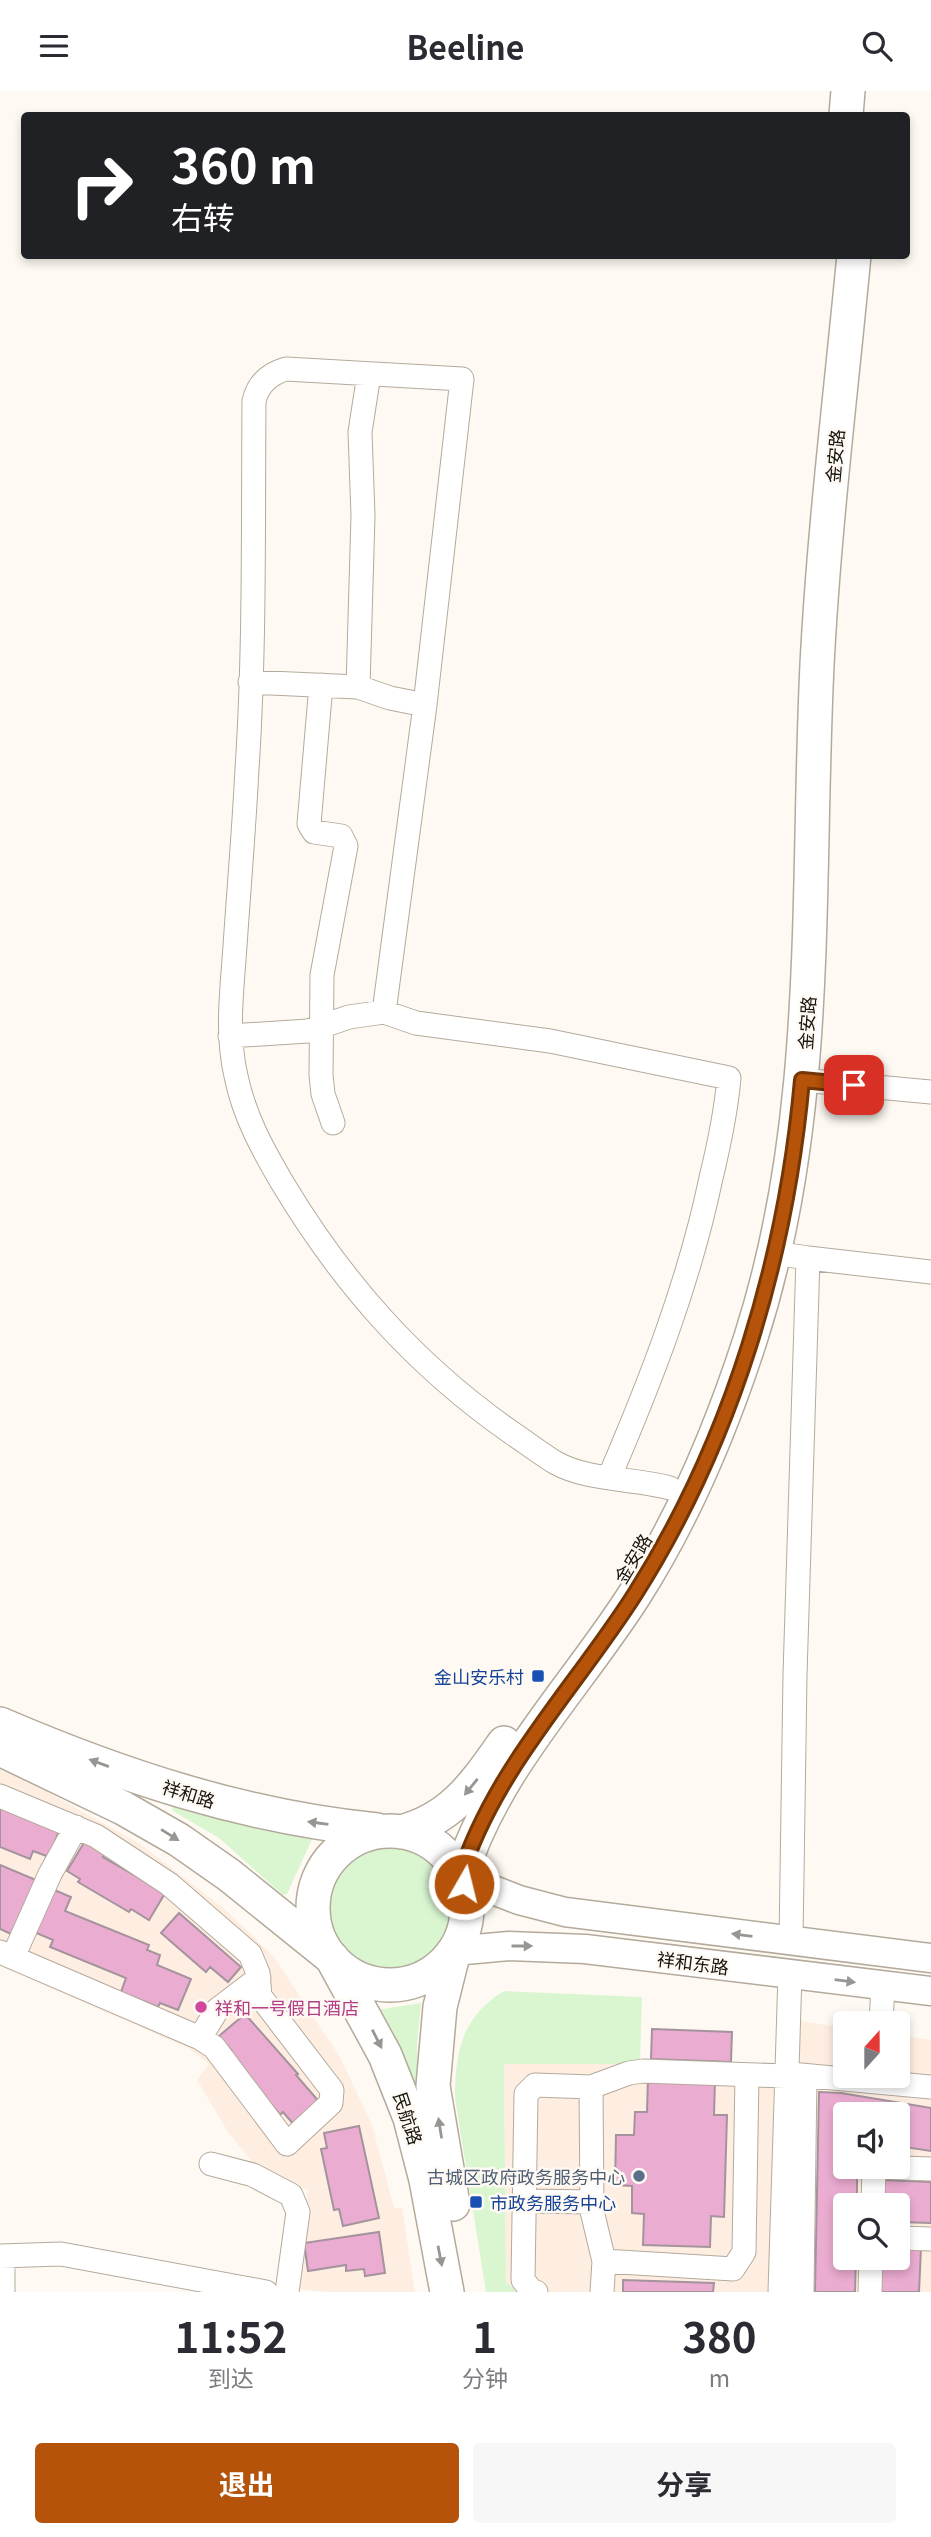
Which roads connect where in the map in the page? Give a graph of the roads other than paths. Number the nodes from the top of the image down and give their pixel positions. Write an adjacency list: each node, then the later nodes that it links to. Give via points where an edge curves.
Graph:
1 (848, 91): 3 (highway)
2 (869, 91): 4 (highway)
3 (846, 112)
4 (867, 112)
5 (833, 259): 22 (highway, 金安路, via 796,663 788,976 779,1099 764,1201 746,1280 706,1403)
6 (853, 259): 15 (highway, 金安路, via 817,664)
7 (369, 374): 8 (street, via 286,369 269,376 256,394); 10 (street, via 360,432 363,516); 11 (street, via 462,379)
8 (250, 682): 9 (street); 14 (street)
9 (321, 685): 10 (street); 13 (street, via 309,824 314,832 341,836 346,846 325,953)
10 (358, 687): 11 (street)
11 (425, 705): 12 (street)
12 (384, 1012): 13 (street); 21 (street, via 416,1023 550,1041 729,1078 705,1207 682,1291)
13 (321, 1027): 14 (street); 17 (street, via 323,1094)
14 (230, 1036): 21 (street, via 235,1075 250,1124 318,1239 366,1302 419,1358 485,1414 557,1464)
15 (802, 1080): 16 (street); 18 (highway, 金安路, via 792,1164)
16 (931, 1092)
17 (332, 1123)
18 (774, 1253): 19 (street); 28 (highway, 金安路, via 717,1433 678,1520 634,1596 501,1785 474,1836)
19 (808, 1258): 20 (street); 29 (street)
20 (931, 1272)
21 (609, 1478): 22 (street)
22 (670, 1488): 27 (highway, 金安路, one-way to 27, via 616,1585 471,1787 439,1817)
23 (0, 1724): 27 (highway, 祥和路, one-way to 23, via 297,1820 209,1800 94,1762)
24 (0, 1749): 32 (highway, one-way to 32, via 179,1840)
25 (0, 1795): 26 (street)
26 (76, 1827): 31 (street); 35 (street, via 169,1884 250,1954)
27 (393, 1831): 28 (highway, via 440,1849); 32 (highway, via 372,1833 346,1845 319,1878 314,1919)
28 (460, 1877): 29 (main road, 祥和东路, one-way to 28, via 565,1912); 30 (highway, via 467,1913)
29 (791, 1941): 33 (main road, 祥和东路)
30 (454, 1951): 32 (highway, via 422,1978 396,1985 367,1981); 34 (main road, 祥和东路, one-way to 34, via 509,1946 584,1948); 60 (highway, 民航路, one-way to 30, via 433,2086 440,2007)
31 (7, 1954): 39 (street)
32 (332, 1958): 59 (highway, 民航路, one-way to 59, via 385,2056 410,2118)
33 (931, 1958)
34 (790, 1974): 36 (main road, 祥和东路, one-way to 36); 41 (street)
35 (259, 1978): 39 (street, via 217,2010); 39 (street, via 260,1996 332,2090 328,2108 287,2144 214,2047)
36 (883, 1985): 37 (main road, 祥和东路); 38 (street)
37 (931, 1991)
38 (882, 2011)
39 (200, 2038)
40 (747, 2074): 41 (street); 44 (street, via 643,2071); 54 (street, via 744,2252 733,2269)
41 (793, 2075): 42 (street); 63 (street); 64 (street)
42 (833, 2077)
43 (910, 2084): 45 (street)
44 (591, 2087): 49 (street, via 535,2085 526,2094); 50 (street)
45 (931, 2087)
46 (211, 2164): 58 (street, via 253,2175 294,2199 298,2211)
47 (931, 2169): 48 (street, via 874,2167)
48 (873, 2193)
49 (524, 2201): 50 (street); 61 (street, via 523,2280)
50 (592, 2202): 54 (street)
51 (910, 2238): 52 (street)
52 (931, 2239)
53 (2, 2256): 56 (street); 57 (street, via 61,2254)
54 (604, 2262): 62 (street)
55 (871, 2270): 65 (street)
56 (3, 2292)
57 (266, 2292)
58 (287, 2292)
59 (447, 2292)
60 (470, 2292)
61 (536, 2292)
62 (602, 2292)
63 (780, 2292)
64 (802, 2292)
65 (870, 2292)

